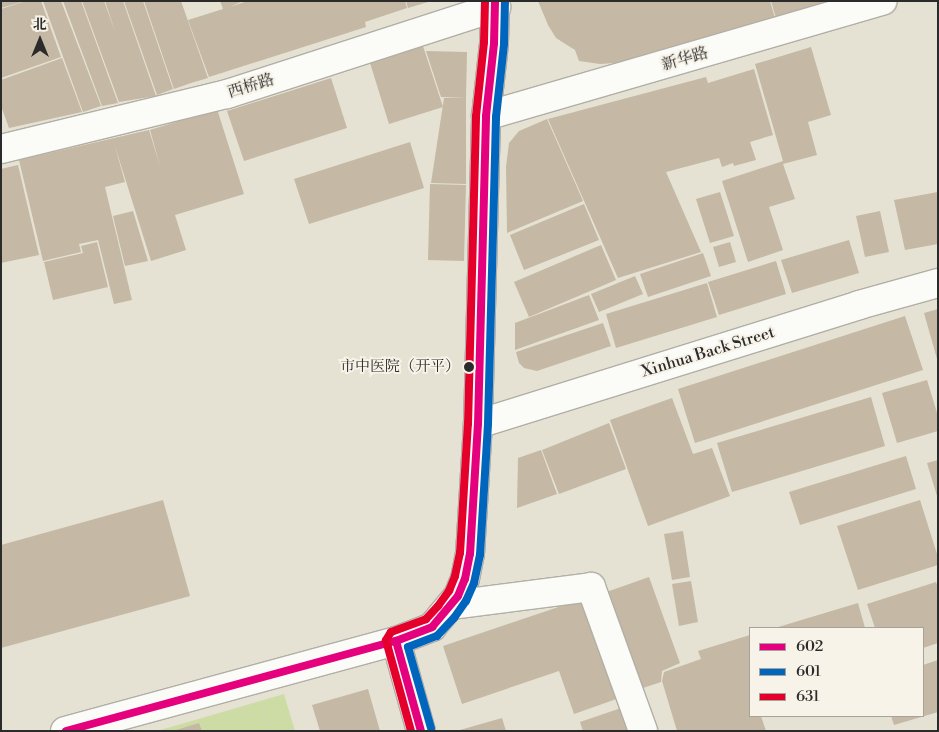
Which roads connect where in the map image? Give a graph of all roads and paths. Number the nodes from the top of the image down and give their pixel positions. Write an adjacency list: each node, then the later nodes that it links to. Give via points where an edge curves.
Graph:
1 (883, 1): 3 (street, 新华路)
2 (496, 4): 4 (street); 5 (street, 西桥路, via 228,94)
3 (848, 6): 4 (street, 新华路)
4 (486, 116): 7 (street)
5 (1, 149)
6 (938, 284): 7 (street, Xinhua Back Street, via 850,308)
7 (478, 424): 8 (street, via 470,554 465,579)
8 (451, 605): 9 (street, via 432,627); 12 (street, via 591,588)
9 (396, 641): 10 (street); 11 (street)
10 (65, 731)
11 (421, 731)
12 (643, 731)

